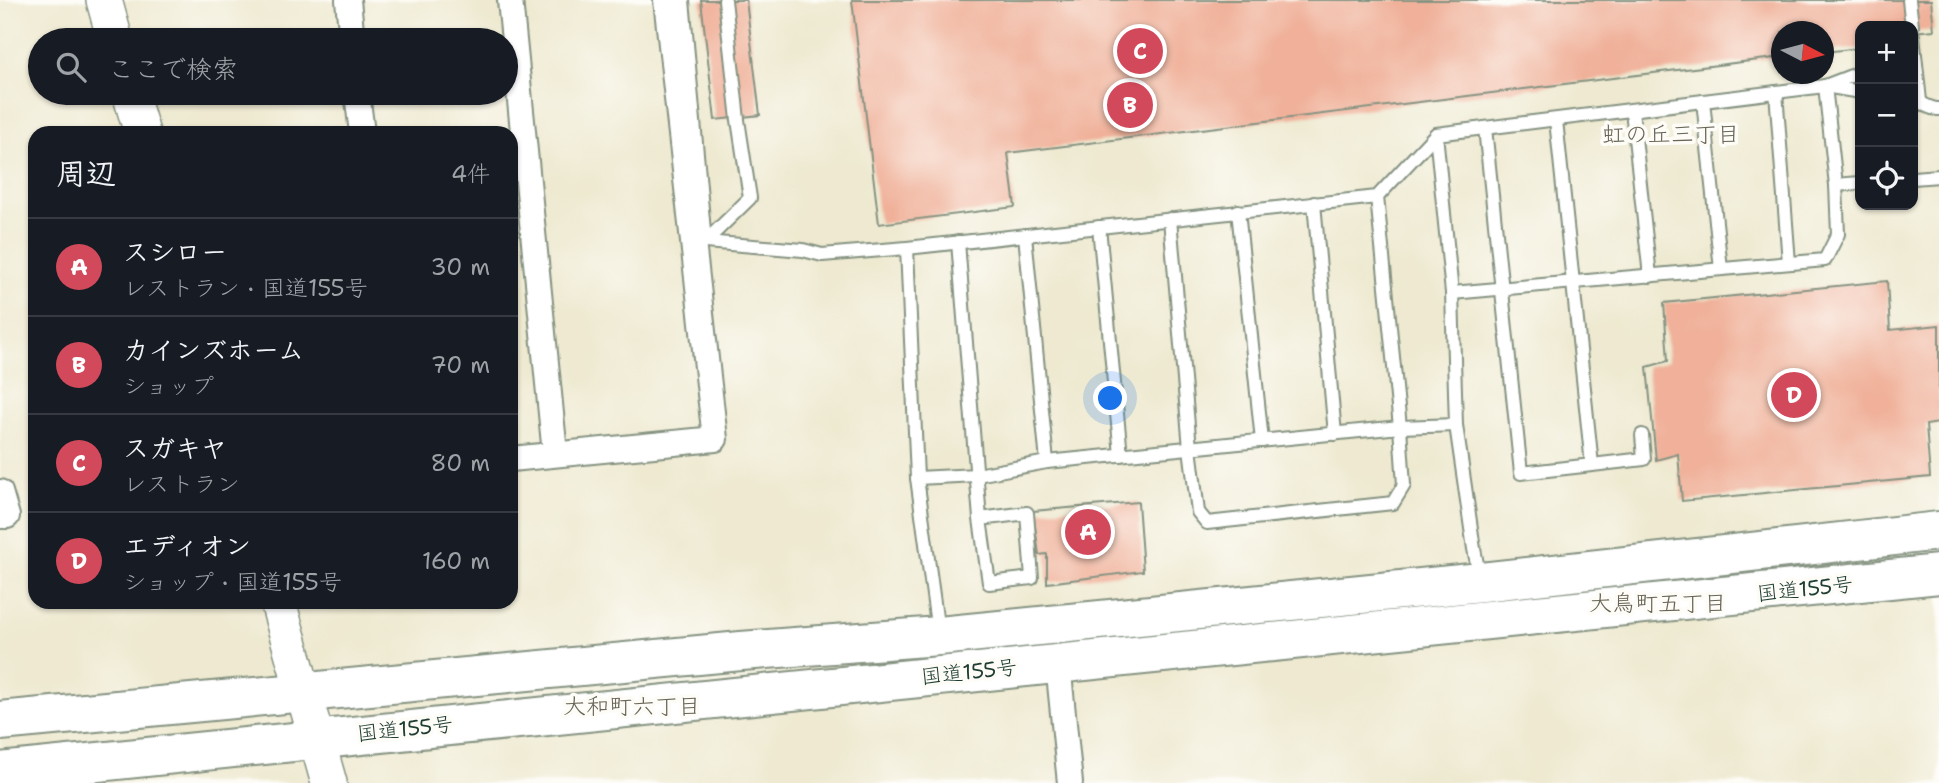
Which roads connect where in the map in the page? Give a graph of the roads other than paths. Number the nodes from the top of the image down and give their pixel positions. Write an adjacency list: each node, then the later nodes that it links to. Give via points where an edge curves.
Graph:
1 (104, 0): 9 (street)
2 (348, 0): 10 (street)
3 (510, 0): 11 (street)
4 (666, 0): 53 (street, via 715,439)
5 (682, 0): 38 (lane)
6 (725, 0): 38 (lane, via 750,198)
7 (1909, 0): 8 (lane)
8 (1911, 21)
9 (112, 28)
10 (351, 28)
11 (513, 28)
12 (1855, 75): 14 (lane)
13 (518, 81): 53 (street)
14 (1825, 86): 15 (lane); 16 (lane); 31 (lane)
15 (1855, 91)
16 (1776, 92): 17 (lane); 41 (lane)
17 (1703, 101): 22 (lane); 42 (lane)
18 (1918, 102): 21 (lane)
19 (134, 105): 24 (street)
20 (359, 105): 25 (street)
21 (1939, 109)
22 (1632, 110): 23 (lane); 43 (lane)
23 (1556, 120): 26 (lane); 44 (lane)
24 (140, 126)
25 (361, 126)
26 (1485, 128): 27 (lane); 45 (lane)
27 (1436, 134): 32 (lane); 46 (lane)
28 (1939, 176): 29 (lane)
29 (1918, 178)
30 (1855, 183): 31 (lane)
31 (1836, 185): 41 (lane, via 1838,234 1825,260)
32 (1377, 197): 33 (lane); 48 (lane)
33 (1314, 203): 34 (lane); 49 (lane)
34 (1238, 211): 35 (lane); 51 (lane)
35 (1170, 219): 36 (lane); 52 (lane)
36 (1100, 227): 37 (lane); 54 (lane)
37 (1025, 235): 39 (lane); 56 (lane)
38 (705, 242): 40 (lane, via 822,255)
39 (958, 242): 40 (lane); 58 (lane)
40 (907, 248): 59 (lane)
41 (1789, 263): 42 (lane)
42 (1721, 269): 43 (lane)
43 (1650, 276): 44 (lane)
44 (1574, 282): 45 (lane); 57 (lane)
45 (1502, 289): 46 (lane); 57 (lane, via 1521,473)
46 (1452, 293): 47 (lane)
47 (1456, 425): 48 (lane); 65 (lane)
48 (1400, 427): 49 (lane); 52 (lane, via 1404,485 1393,503 1207,523 1198,512)
49 (1335, 433): 51 (lane)
50 (1642, 435): 57 (lane, via 1644,459)
51 (1262, 441): 52 (lane)
52 (1190, 448): 54 (lane)
53 (555, 454): 55 (street)
54 (1121, 454): 56 (lane)
55 (518, 457)
56 (1047, 462): 58 (lane)
57 (1592, 465)
58 (977, 475): 59 (lane); 62 (lane)
59 (917, 478): 67 (lane)
60 (0, 492): 61 (street, via 7,516)
61 (0, 516)
62 (979, 519): 62 (lane, via 989,583 1032,578 1027,513)
63 (1939, 531): 65 (highway, 国道155号)
64 (1939, 574): 68 (highway, 国道155号)
65 (1481, 582): 67 (highway, 国道155号)
66 (280, 609): 69 (street)
67 (939, 636): 69 (highway, 国道155号)
68 (1058, 664): 71 (highway, 国道155号); 74 (street)
69 (305, 693): 70 (highway, 国道155号); 71 (street)
70 (0, 721)
71 (317, 738): 72 (highway, 国道155号); 73 (street)
72 (0, 772)
73 (329, 783)
74 (1070, 783)

